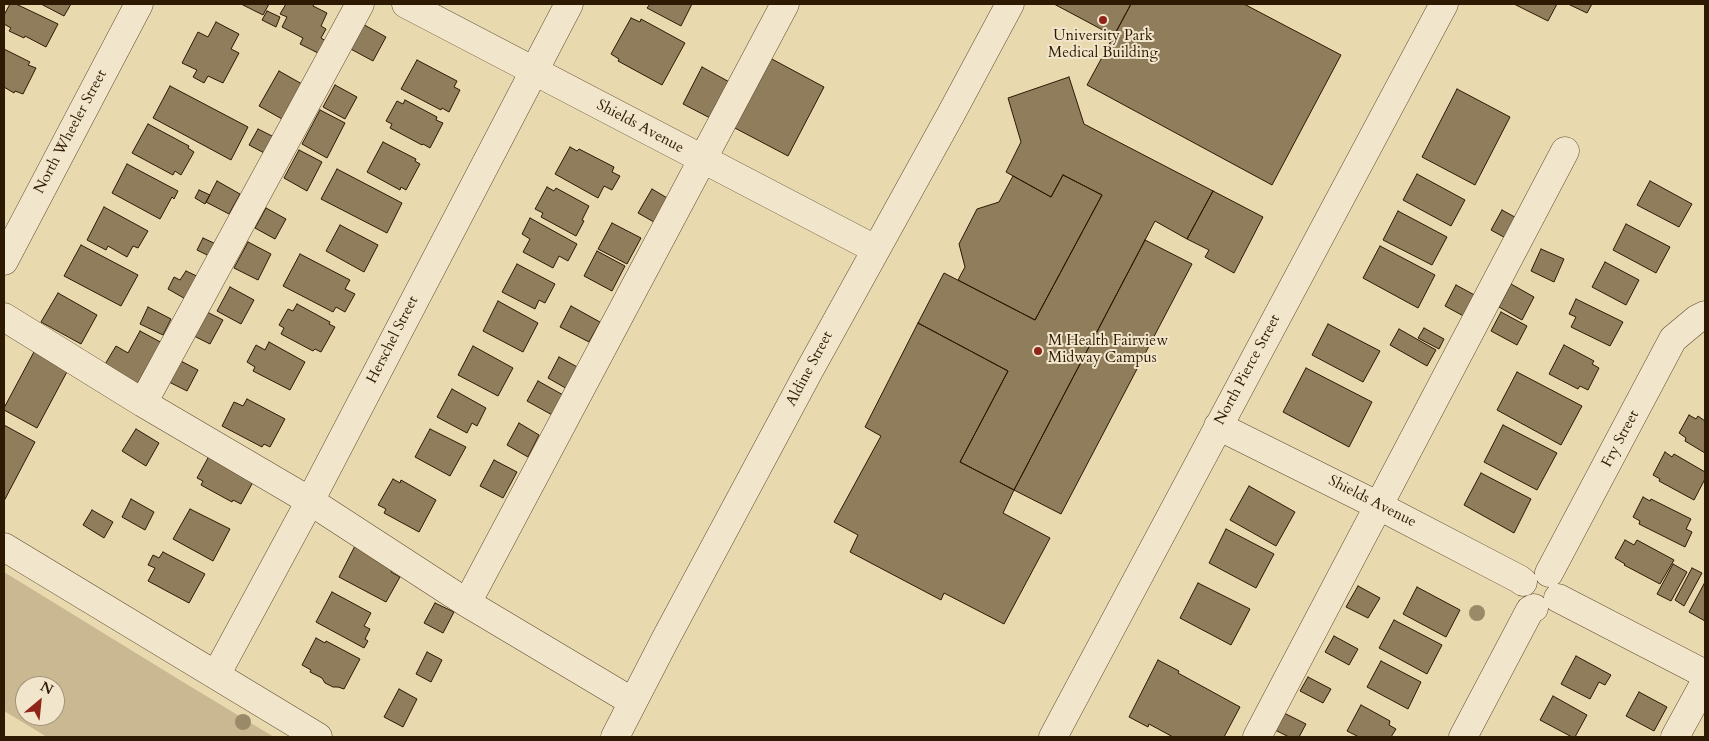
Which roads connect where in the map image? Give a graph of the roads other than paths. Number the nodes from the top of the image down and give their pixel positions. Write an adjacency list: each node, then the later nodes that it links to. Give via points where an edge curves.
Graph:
1 (139, 4): 12 (street, North Wheeler Street)
2 (360, 4): 15 (street)
3 (406, 4): 8 (street, Shields Avenue)
4 (569, 4): 8 (street, Herschel Street)
5 (785, 4): 10 (street)
6 (1010, 4): 11 (street, Aldine Street)
7 (1444, 4): 16 (street, North Pierce Street)
8 (533, 71): 10 (street, Shields Avenue); 17 (street, Herschel Street)
9 (1565, 152): 18 (street)
10 (702, 160): 11 (street, Shields Avenue); 23 (street)
11 (875, 250): 27 (street, Aldine Street)
12 (4, 261)
13 (1705, 314): 20 (street, Fry Street, via 1673,339)
14 (4, 317): 15 (street)
15 (143, 403): 17 (street)
16 (1218, 426): 18 (street, Shields Avenue); 30 (street, North Pierce Street)
17 (310, 501): 23 (street); 25 (street, Herschel Street)
18 (1379, 506): 21 (street, Shields Avenue); 31 (street)
19 (4, 547): 25 (street)
20 (1549, 573): 21 (street, via 1534,572); 22 (street, via 1557,580 1560,594)
21 (1523, 582): 22 (street, via 1522,594 1528,605)
22 (1546, 603): 24 (street); 32 (street, via 1530,610)
23 (467, 604): 27 (street)
24 (1705, 674)
25 (216, 676): 28 (street)
26 (1705, 682): 33 (street)
27 (634, 702): 29 (street, Aldine Street)
28 (318, 737)
29 (615, 737)
30 (1052, 737)
31 (1257, 737)
32 (1463, 737)
33 (1675, 737)

